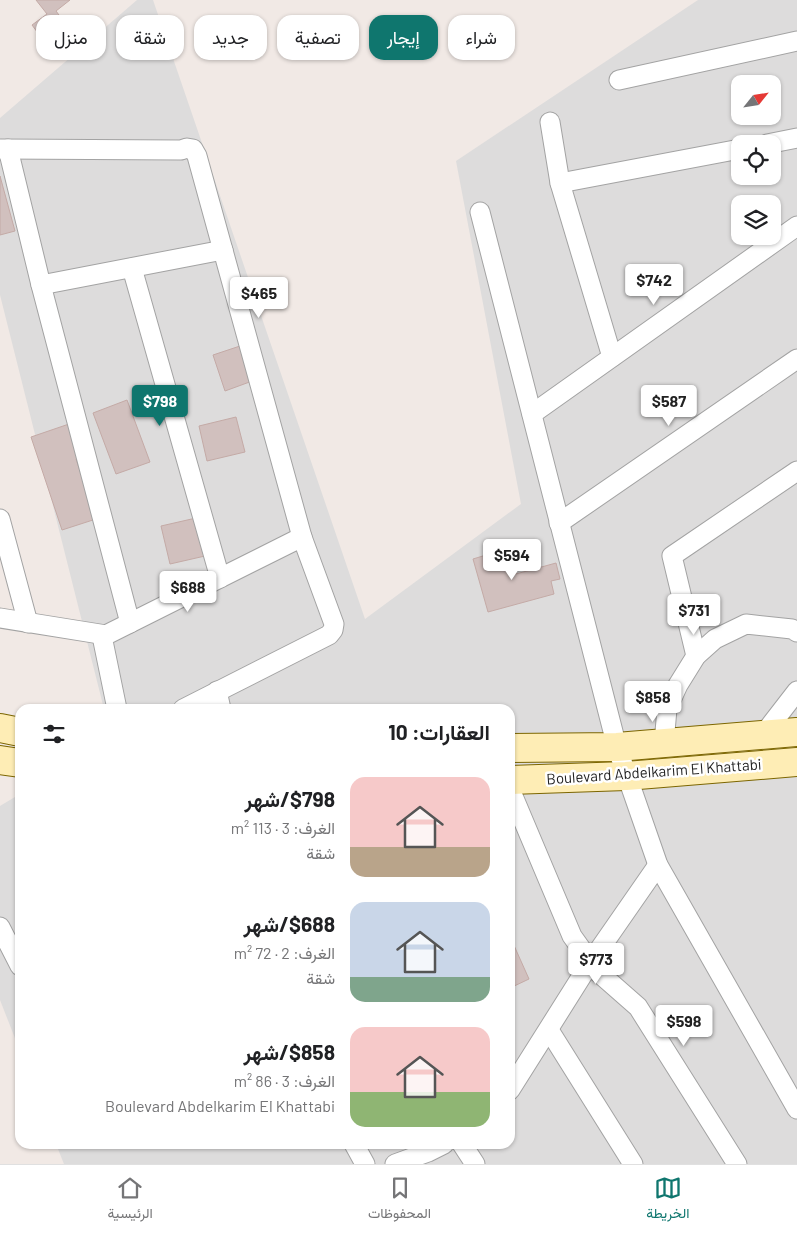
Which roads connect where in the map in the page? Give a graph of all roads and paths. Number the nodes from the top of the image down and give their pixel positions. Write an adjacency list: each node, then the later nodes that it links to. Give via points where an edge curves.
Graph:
1 (797, 41): 2 (street)
2 (619, 80)
3 (550, 122): 8 (street)
4 (797, 138): 5 (street)
5 (781, 141)
6 (4, 149): 11 (street, via 194,150); 13 (street)
7 (731, 151): 8 (street)
8 (560, 183): 14 (street)
9 (480, 212): 16 (street)
10 (797, 226): 14 (street)
11 (223, 250): 12 (street); 20 (street)
12 (132, 268): 13 (street); 21 (street)
13 (41, 285): 24 (street)
14 (612, 357): 16 (street)
15 (797, 359): 19 (street)
16 (532, 414): 19 (street)
17 (797, 471): 27 (street, via 672,556)
18 (0, 519): 23 (street)
19 (559, 523): 37 (street)
20 (302, 537): 21 (street); 29 (street, via 334,630)
21 (220, 578): 24 (street)
22 (0, 618): 23 (street)
23 (28, 623): 26 (street)
24 (130, 623): 26 (street)
25 (797, 632): 27 (street, via 746,624 715,640)
26 (106, 635): 30 (street, via 103,641)
27 (696, 656): 36 (street, via 667,709)
28 (797, 691): 35 (street)
29 (219, 700): 31 (street)
30 (116, 704)
31 (203, 704)
32 (0, 728): 33 (street)
33 (15, 731)
34 (797, 732): 35 (street, Boulevard Abdelkarim El Khattabi)
35 (763, 735): 36 (street, Boulevard Abdelkarim El Khattabi)
36 (664, 743): 37 (street, Boulevard Abdelkarim El Khattabi)
37 (617, 747): 38 (street, Boulevard Abdelkarim El Khattabi); 42 (street)
38 (515, 748)
39 (0, 760): 40 (street)
40 (15, 762)
41 (797, 762): 42 (street, Boulevard Abdelkarim El Khattabi)
42 (626, 776): 43 (street, Boulevard Abdelkarim El Khattabi); 45 (street)
43 (515, 780)
44 (515, 800): 48 (street, via 572,936)
45 (658, 865): 48 (street); 51 (street)
46 (0, 927): 47 (street)
47 (15, 956)
48 (590, 963): 49 (street); 59 (street, via 638,1008)
49 (549, 1030): 50 (street); 58 (street)
50 (515, 1082)
51 (797, 1108)
52 (357, 1149): 55 (street)
53 (434, 1149): 56 (street)
54 (465, 1149): 57 (street)
55 (365, 1164)
56 (395, 1164)
57 (475, 1164)
58 (633, 1164)
59 (737, 1164)

